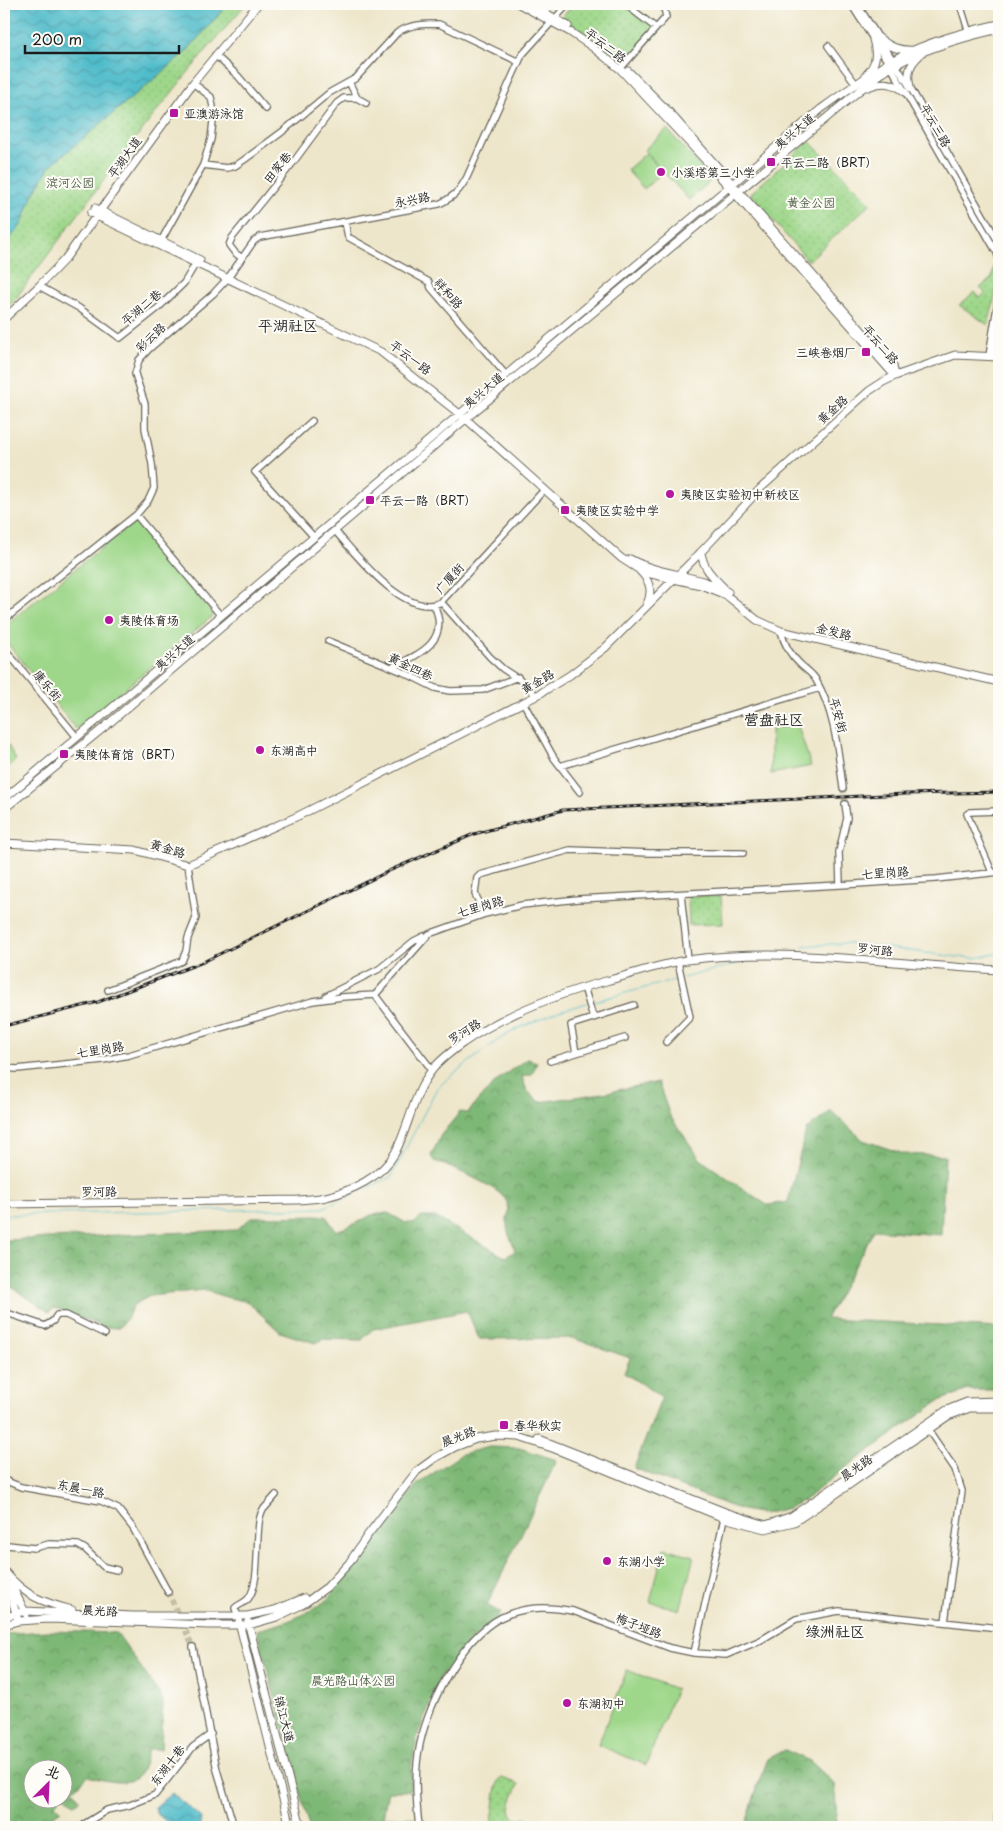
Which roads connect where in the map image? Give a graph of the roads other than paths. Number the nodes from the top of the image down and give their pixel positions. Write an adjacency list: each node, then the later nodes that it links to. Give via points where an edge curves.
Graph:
1 (252, 4): 33 (main road, 平湖大道, via 189,82)
2 (258, 4): 19 (main road, 平湖大道)
3 (519, 4): 11 (main road, 平云二路)
4 (530, 4): 11 (main road, 平云二路)
5 (568, 4): 11 (street, 永兴路)
6 (624, 4): 13 (street)
7 (663, 4): 13 (street, via 666,16)
8 (851, 4): 16 (street, 平云三路)
9 (857, 4): 16 (street, 平云三路)
10 (960, 4): 15 (street)
11 (553, 19): 20 (street, 永兴路); 22 (main road, 平云二路)
12 (999, 24): 15 (main road, 夷兴大道)
13 (656, 28): 22 (street)
14 (999, 29): 15 (main road, 夷兴大道)
15 (969, 33): 18 (main road, 夷兴大道)
16 (876, 38): 18 (main road, via 902,50); 21 (street, 平云三路); 25 (main road, via 875,62)
17 (828, 46): 25 (street)
18 (920, 51): 21 (main road, 夷兴大道); 26 (main road, via 911,66)
19 (215, 55): 24 (main road, 平湖大道); 29 (street)
20 (519, 62): 23 (street, via 439,24 428,24 408,27 398,33); 34 (street, 永兴路, via 467,178 451,198 439,204)
21 (892, 64): 25 (main road, 夷兴大道); 26 (street, 平云三路)
22 (621, 68): 31 (main road, 平云二路)
23 (349, 82): 27 (street); 30 (street, via 329,93 235,166)
24 (192, 83): 30 (street, via 210,98 214,112); 33 (main road, 平湖大道)
25 (858, 87): 26 (main road, via 884,83); 31 (main road, 夷兴大道, via 822,108); 32 (main road, 夷兴大道)
26 (908, 89): 36 (street, 平云三路); 38 (street, 平云三路)
27 (357, 98): 28 (street); 37 (street, 田家巷, via 344,98 337,103 232,238 231,249)
28 (366, 103)
29 (266, 109)
30 (203, 165): 35 (street)
31 (731, 185): 32 (main road, 平云二路); 47 (main road, 夷兴大道)
32 (736, 192): 48 (main road, 平云二路); 49 (main road, 夷兴大道)
33 (95, 211): 35 (main road, 平云一路); 39 (main road, 平云一路); 41 (main road, 平湖大道, via 64,259); 43 (main road, 平湖大道, via 62,256)
34 (345, 222): 37 (street, 永兴路, via 260,236); 47 (street, 祥和路, via 348,237 429,282)
35 (161, 240): 40 (main road, 平云一路)
36 (999, 243)
37 (242, 258): 40 (street, 永兴路)
38 (999, 259)
39 (196, 263): 40 (main road, 平云一路); 41 (street, 平湖二巷, via 184,284 120,338 79,308)
40 (229, 276): 49 (main road, 平云一路, via 381,352); 52 (street, 彩云路, via 214,294 139,360 135,374 146,404 145,428 154,488)
41 (39, 286): 44 (main road, 平湖大道)
42 (999, 295): 46 (street)
43 (4, 314)
44 (4, 319)
45 (999, 325): 46 (street)
46 (994, 354): 48 (main road, 黄金路, via 954,354)
47 (506, 375): 49 (main road, 夷兴大道)
48 (895, 376): 55 (main road, 黄金路, via 869,391 761,488)
49 (465, 415): 51 (main road, 平云一路); 53 (main road, 夷兴大道); 54 (main road, 夷兴大道); 57 (main road, 平云一路, via 623,555)
50 (312, 421): 54 (street, via 255,472)
51 (544, 490): 56 (main road, 平云一路, via 621,558); 59 (street, 广厦街)
52 (136, 515): 62 (street); 63 (street, 彩云路)
53 (335, 531): 60 (street, 广厦街, via 375,575 405,599); 80 (main road, 夷兴大道)
54 (314, 537): 62 (main road, 夷兴大道)
55 (701, 552): 57 (main road, 黄金路); 58 (main road, via 710,575)
56 (638, 569): 57 (main road, 平云一路); 61 (main road, via 651,591)
57 (676, 577): 58 (main road, 金发路, via 720,587); 61 (main road, 黄金路); 64 (main road, 金发路, via 726,595 756,620)
58 (733, 595): 69 (main road, 金发路, via 758,617 782,628)
59 (441, 602): 60 (street, 广厦街); 68 (street, via 490,657)
60 (434, 606): 67 (street, via 438,616 436,636 421,654)
61 (644, 608): 72 (main road, 黄金路, via 605,648)
62 (221, 616): 74 (main road, 夷兴大道)
63 (4, 620)
64 (781, 631): 70 (main road, 金发路); 71 (street, 平安街, via 784,644)
65 (328, 640): 67 (street, 黄金四巷)
66 (4, 648): 74 (street, 康乐街)
67 (392, 667): 68 (street, 黄金四巷, via 435,688 450,691 483,690)
68 (518, 677): 72 (street)
69 (999, 677)
70 (999, 682)
71 (820, 688): 75 (street); 76 (street, 平安街, via 828,703)
72 (536, 696): 73 (main road, 黄金路)
73 (524, 702): 75 (street); 84 (main road, 黄金路, via 298,816)
74 (76, 736): 78 (main road, 夷兴大道)
75 (560, 766): 77 (street)
76 (844, 788)
77 (580, 792)
78 (4, 799)
79 (845, 804): 87 (street, via 847,818 838,852)
80 (4, 809)
81 (998, 811): 85 (street, via 967,814)
82 (4, 843): 84 (main road, 黄金路, via 135,850)
83 (743, 853): 89 (street, via 570,850 480,875 475,894)
84 (188, 866): 95 (street, via 196,918 182,961)
85 (992, 872): 86 (street, 七里岗路); 87 (street, 七里岗路)
86 (999, 872)
87 (840, 885): 88 (street, 七里岗路)
88 (681, 894): 89 (street, 七里岗路, via 578,899 522,905); 91 (street)
89 (485, 914): 90 (street, 七里岗路)
90 (429, 934): 96 (street, 七里岗路); 97 (street, via 414,941 379,969)
91 (688, 960): 92 (main road, 罗河路); 93 (main road, 罗河路, via 799,955)
92 (678, 962): 94 (main road, 罗河路); 101 (street, via 690,1017)
93 (999, 970)
94 (584, 987): 99 (street); 105 (main road, 罗河路, via 552,998 491,1027 443,1058)
95 (108, 990)
96 (375, 995): 97 (street, 七里岗路); 105 (street)
97 (313, 1002): 104 (street, 七里岗路, via 129,1055)
98 (634, 1005): 99 (street)
99 (592, 1017): 102 (street, via 571,1024)
100 (625, 1038): 102 (street)
101 (666, 1042)
102 (576, 1053): 103 (street)
103 (550, 1061)
104 (4, 1068)
105 (432, 1070): 106 (main road, 罗河路, via 422,1085 394,1154 383,1169 359,1185 325,1197)
106 (4, 1204)
107 (4, 1312): 108 (street, via 45,1326 57,1315 66,1315)
108 (105, 1334)
109 (999, 1401): 111 (main road, 晨光路, via 967,1402 947,1410)
110 (999, 1408): 111 (main road, 晨光路, via 970,1408)
111 (926, 1427): 114 (main road, 晨光路, via 794,1522 766,1529); 127 (street, via 955,1470 962,1491)
112 (4, 1480): 119 (street, 东晨一路, via 21,1487 101,1501 118,1509)
113 (276, 1495): 125 (street, via 260,1517 253,1583 247,1600 235,1608)
114 (724, 1515): 122 (main road, 晨光路, via 521,1433 476,1434 440,1450 414,1469 325,1582 303,1599); 130 (main road, 晨光路, via 519,1437 476,1439 455,1446 417,1471 349,1563 327,1586 305,1603 277,1617); 133 (street)
115 (4, 1547): 116 (street, via 78,1545 104,1566)
116 (117, 1570)
117 (4, 1571): 120 (main road); 121 (main road, via 18,1587 38,1599)
118 (4, 1582): 124 (main road)
119 (168, 1592)
120 (25, 1611): 121 (main road, 晨光路); 124 (main road, 晨光路); 126 (main road)
121 (86, 1614): 125 (main road, 晨光路)
122 (247, 1616): 125 (main road, 晨光路); 130 (main road, 锦江大道)
123 (4, 1617): 124 (main road, 晨光路)
124 (17, 1617): 126 (main road, 晨光路); 128 (main road, 晨光路)
125 (238, 1617): 129 (main road, 锦江大道)
126 (27, 1620): 129 (main road, 晨光路)
127 (944, 1622): 131 (street, 梅子垭路); 133 (street, 梅子垭路, via 839,1611 796,1620 726,1655)
128 (4, 1625)
129 (240, 1625): 130 (main road, 晨光路); 138 (main road, 锦江大道)
130 (249, 1625): 139 (main road, 锦江大道)
131 (999, 1628)
132 (193, 1647): 134 (street)
133 (694, 1653): 140 (street, 梅子垭路, via 670,1648 559,1608 531,1608 499,1619 479,1635 456,1662 437,1693 425,1722 416,1785)
134 (211, 1734): 136 (street, 东湖十巷, via 193,1747 155,1795 107,1810); 137 (street, via 217,1770)
135 (999, 1808): 141 (highway)
136 (82, 1827)
137 (234, 1827)
138 (290, 1827)
139 (301, 1827)
140 (420, 1827)
141 (997, 1827)

